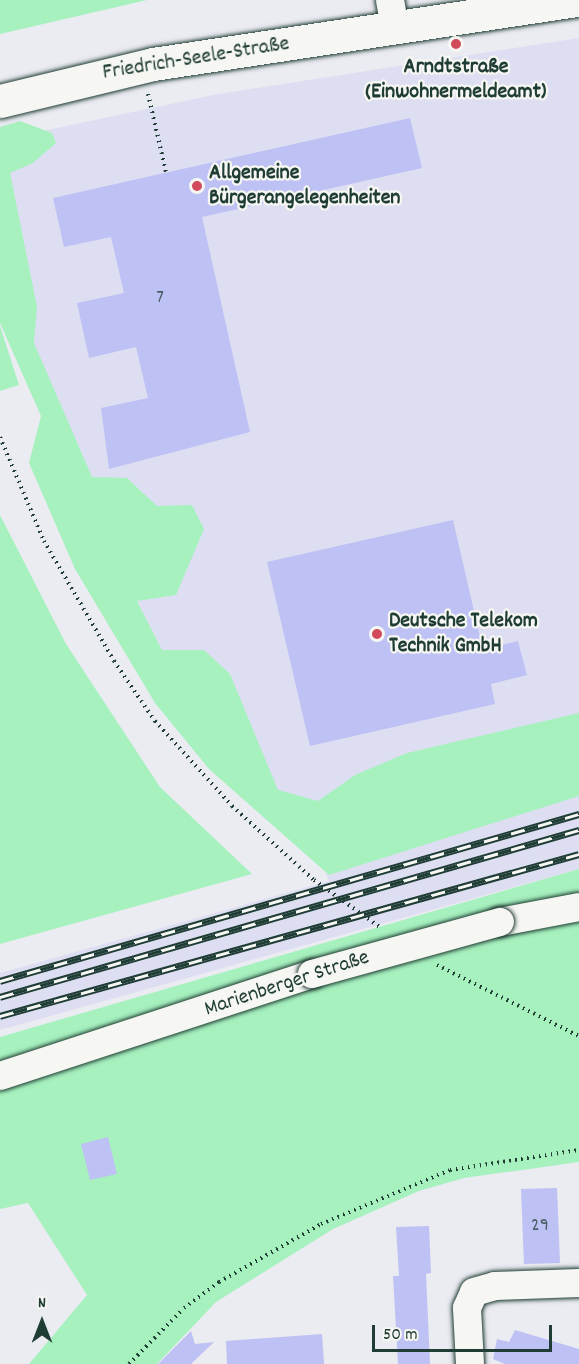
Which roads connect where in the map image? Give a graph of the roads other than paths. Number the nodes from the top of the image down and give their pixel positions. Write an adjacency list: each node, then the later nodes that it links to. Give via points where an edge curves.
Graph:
1 (577, 0): 2 (street, Friedrich-Seele-Straße)
2 (392, 14): 3 (street, Friedrich-Seele-Straße)
3 (0, 101)
4 (579, 907): 5 (street, Marienberger Straße, bridge, via 500,922 312,974)
5 (0, 1076)
6 (579, 1283): 7 (street, via 482,1287 474,1292 468,1308)
7 (470, 1364)

